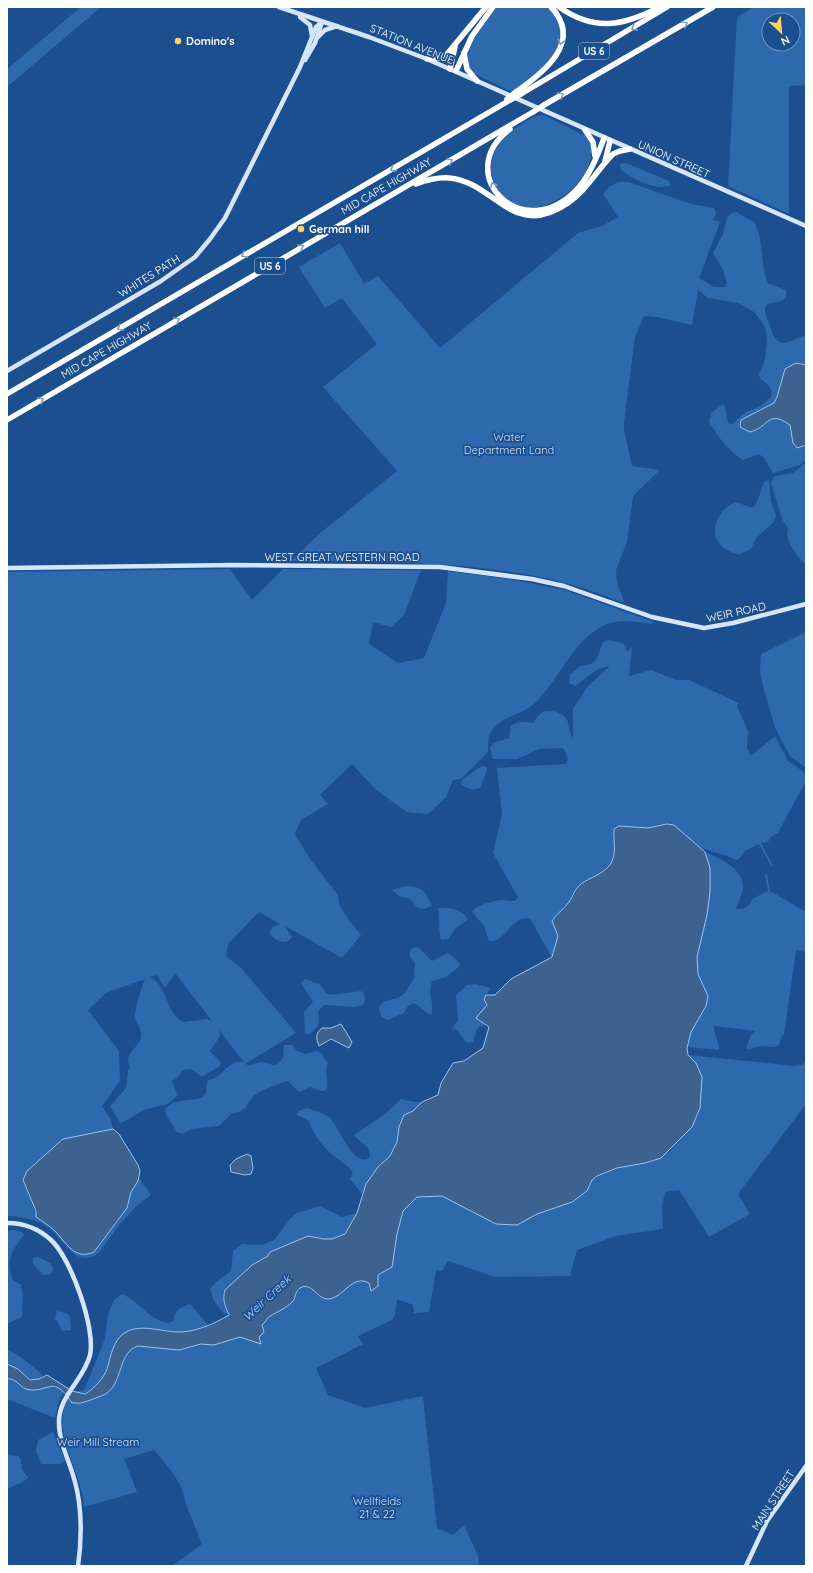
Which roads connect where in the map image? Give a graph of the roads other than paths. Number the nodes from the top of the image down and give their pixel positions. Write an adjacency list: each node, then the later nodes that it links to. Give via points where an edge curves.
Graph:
1 (486, 7): 12 (highway)
2 (493, 7): 13 (highway, via 475,29)
3 (551, 7): 17 (highway, one-way to 17, via 562,25 560,48 548,67)
4 (559, 7): 5 (highway, via 581,20 605,24 629,20)
5 (660, 7)
6 (667, 7): 17 (highway, MID CAPE HIGHWAY / US 6, one-way to 17)
7 (713, 7): 18 (highway, MID CAPE HIGHWAY / US 6, one-way to 7, bridge)
8 (281, 8): 9 (street, STATION AVENUE); 11 (street, via 309,22)
9 (322, 22): 10 (street, STATION AVENUE); 11 (street, WHITES PATH, via 316,28)
10 (337, 26): 11 (street); 14 (street, STATION AVENUE)
11 (314, 38): 26 (street, WHITES PATH, via 232,206 216,232 199,252 161,281)
12 (457, 43): 14 (highway, via 445,56); 15 (highway)
13 (464, 52): 15 (highway); 16 (highway, via 467,70)
14 (428, 59): 15 (street, STATION AVENUE)
15 (453, 70): 16 (street, STATION AVENUE)
16 (477, 81): 18 (street, STATION AVENUE)
17 (518, 93): 27 (highway, MID CAPE HIGHWAY / US 6, one-way to 27, bridge, via 484,116)
18 (534, 109): 19 (street, UNION STREET); 22 (highway, one-way to 18, via 580,186 555,206 527,211 505,201 491,181 489,156 499,138); 24 (highway, MID CAPE HIGHWAY / US 6, one-way to 18)
19 (585, 130): 20 (street, UNION STREET); 22 (highway, via 594,142)
20 (607, 139): 21 (street, UNION STREET); 22 (highway); 23 (highway)
21 (630, 149): 23 (highway, via 615,153); 25 (street, UNION STREET)
22 (595, 159)
23 (603, 165): 24 (highway, via 572,201 539,215 513,212 470,184 453,178 433,178)
24 (403, 189): 28 (highway, MID CAPE HIGHWAY / US 6, one-way to 24)
25 (806, 226)
26 (7, 371)
27 (7, 394)
28 (7, 420)
29 (7, 568): 31 (street, WEST GREAT WESTERN ROAD, via 234,565 440,567 532,579 564,586)
30 (806, 604): 31 (street, WEIR ROAD, via 712,627 694,627)
31 (669, 621)
32 (7, 1223): 34 (street, via 22,1224 42,1232 58,1248 70,1270 87,1319 92,1344 88,1360 62,1405 58,1422 79,1502)
33 (806, 1466): 35 (street, MAIN STREET, via 767,1521)
34 (78, 1566)
35 (746, 1566)

